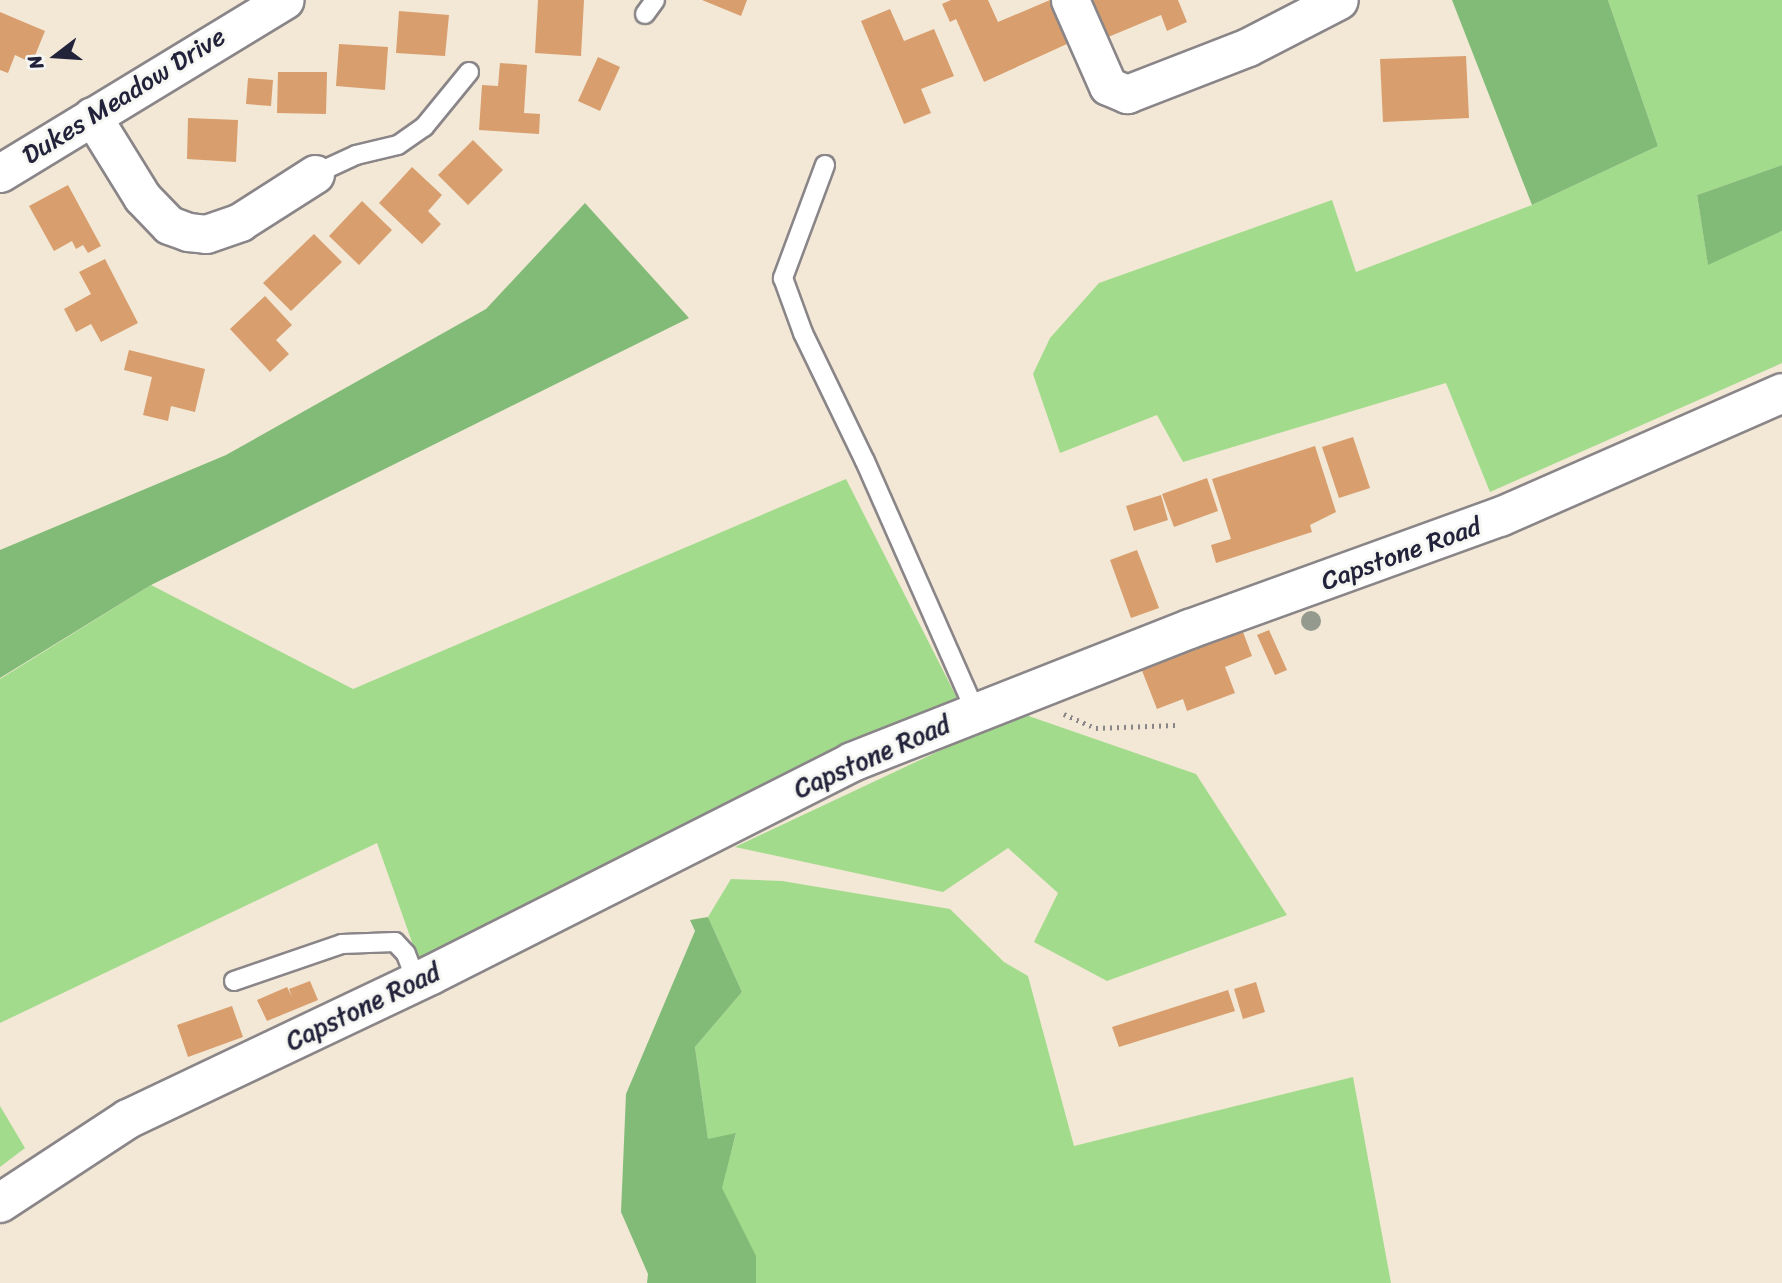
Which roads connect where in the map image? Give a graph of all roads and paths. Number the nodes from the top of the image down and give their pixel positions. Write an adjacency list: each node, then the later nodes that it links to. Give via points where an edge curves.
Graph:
1 (285, 0): 5 (street, Dukes Meadow Drive)
2 (1070, 0): 3 (street, via 1108,86 1127,94 1248,47)
3 (1339, 0)
4 (469, 72): 8 (lane, via 424,127 398,145 356,155)
5 (92, 116): 7 (street, Dukes Meadow Drive); 8 (street, via 142,197 170,225 188,233 222,230)
6 (825, 164): 11 (lane, via 783,278 803,333)
7 (0, 173)
8 (315, 174)
9 (1782, 393): 10 (street, Capstone Road, via 1500,517 1190,629)
10 (1021, 697): 11 (street, Capstone Road); 12 (path, via 1096,728)
11 (976, 713): 14 (street, Capstone Road, via 852,762)
12 (1176, 725)
13 (234, 981): 14 (lane, via 342,944 395,942 407,954)
14 (417, 982): 15 (street, Capstone Road, via 128,1119)
15 (0, 1203)

